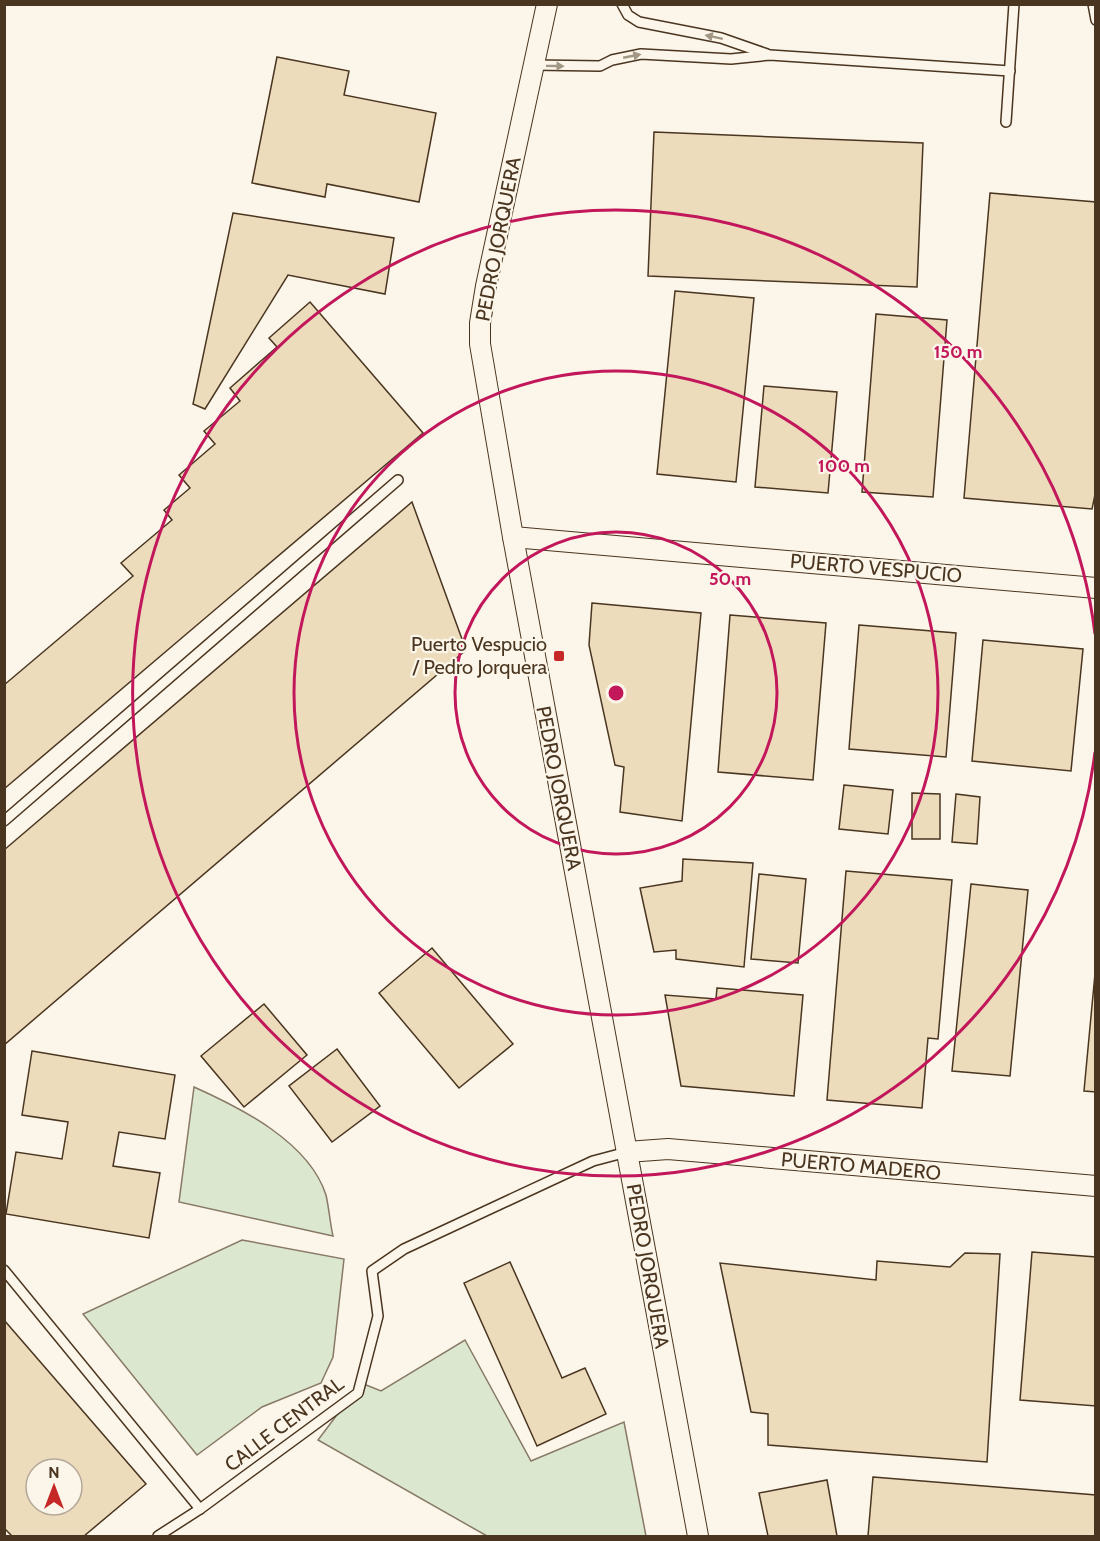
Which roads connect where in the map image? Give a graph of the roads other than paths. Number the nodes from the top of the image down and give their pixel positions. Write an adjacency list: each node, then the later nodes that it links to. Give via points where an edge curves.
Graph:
1 (547, 4): 7 (street, PEDRO JORQUERA)
2 (622, 4): 6 (lane, one-way to 2, via 722,38 639,22 628,15)
3 (1014, 4): 8 (lane)
4 (1093, 4): 5 (lane)
5 (1095, 20)
6 (770, 55): 7 (lane, one-way to 6, via 600,66 641,54 731,59); 8 (lane)
7 (534, 65): 11 (street, PEDRO JORQUERA, via 480,323)
8 (1010, 71): 9 (lane)
9 (1006, 122)
10 (398, 480): 13 (lane)
11 (513, 537): 12 (street, PUERTO VESPUCIO); 14 (street, PEDRO JORQUERA)
12 (1095, 588)
13 (4, 821)
14 (627, 1152): 15 (street, PUERTO MADERO, via 668,1149); 17 (lane, CALLE CENTRAL, via 593,1161 404,1249 372,1270 378,1316 358,1393); 19 (street, PEDRO JORQUERA)
15 (1095, 1186)
16 (4, 1270): 17 (lane)
17 (200, 1509): 18 (lane, CALLE CENTRAL)
18 (158, 1536)
19 (698, 1536)

